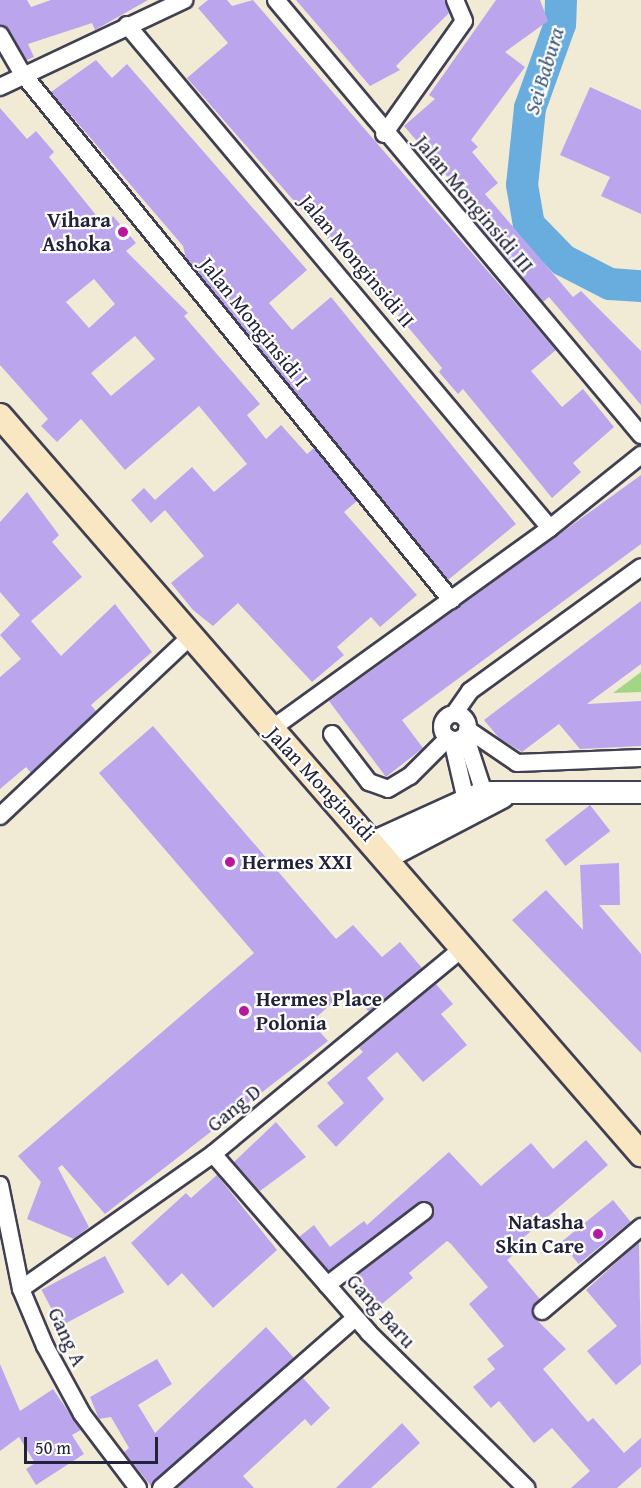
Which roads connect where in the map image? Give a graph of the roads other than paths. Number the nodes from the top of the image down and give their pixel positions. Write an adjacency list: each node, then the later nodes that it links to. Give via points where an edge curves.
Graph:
1 (184, 0): 4 (street)
2 (276, 0): 8 (street, Jalan Monginsidi III)
3 (455, 0): 8 (street, via 466,16)
4 (127, 25): 6 (street); 12 (street, Jalan Monginsidi II)
5 (0, 35): 6 (street, Jalan Monginsidi I)
6 (22, 73): 7 (street); 14 (street, Jalan Monginsidi I)
7 (0, 87)
8 (384, 134): 10 (street, Jalan Monginsidi III)
9 (0, 416): 15 (main road, Jalan Monginsidi)
10 (641, 435)
11 (641, 455): 12 (street)
12 (550, 528): 14 (street)
13 (641, 567): 18 (street, via 470,691 442,725)
14 (451, 600): 16 (street)
15 (190, 637): 16 (main road, Jalan Monginsidi); 22 (street)
16 (270, 730): 23 (main road, Jalan Monginsidi)
17 (332, 734): 18 (street, via 363,776 388,789 410,776)
18 (458, 735): 19 (street, via 510,762); 21 (street)
19 (641, 758)
20 (641, 792): 21 (street, via 510,793)
21 (476, 802): 23 (street)
22 (0, 816)
23 (381, 849): 24 (main road, Jalan Monginsidi)
24 (464, 947): 25 (street, Gang D); 26 (main road, Jalan Monginsidi)
25 (213, 1154): 30 (street, Gang Baru); 31 (street, Gang D)
26 (641, 1154)
27 (0, 1185): 31 (street, Gang A)
28 (424, 1211): 30 (street)
29 (641, 1227): 32 (street)
30 (327, 1285): 33 (street, Gang Baru)
31 (21, 1289): 34 (street, Gang A, via 63,1383)
32 (542, 1311)
33 (355, 1318): 35 (street); 36 (street, Gang Baru)
34 (138, 1488)
35 (161, 1488)
36 (526, 1488)

